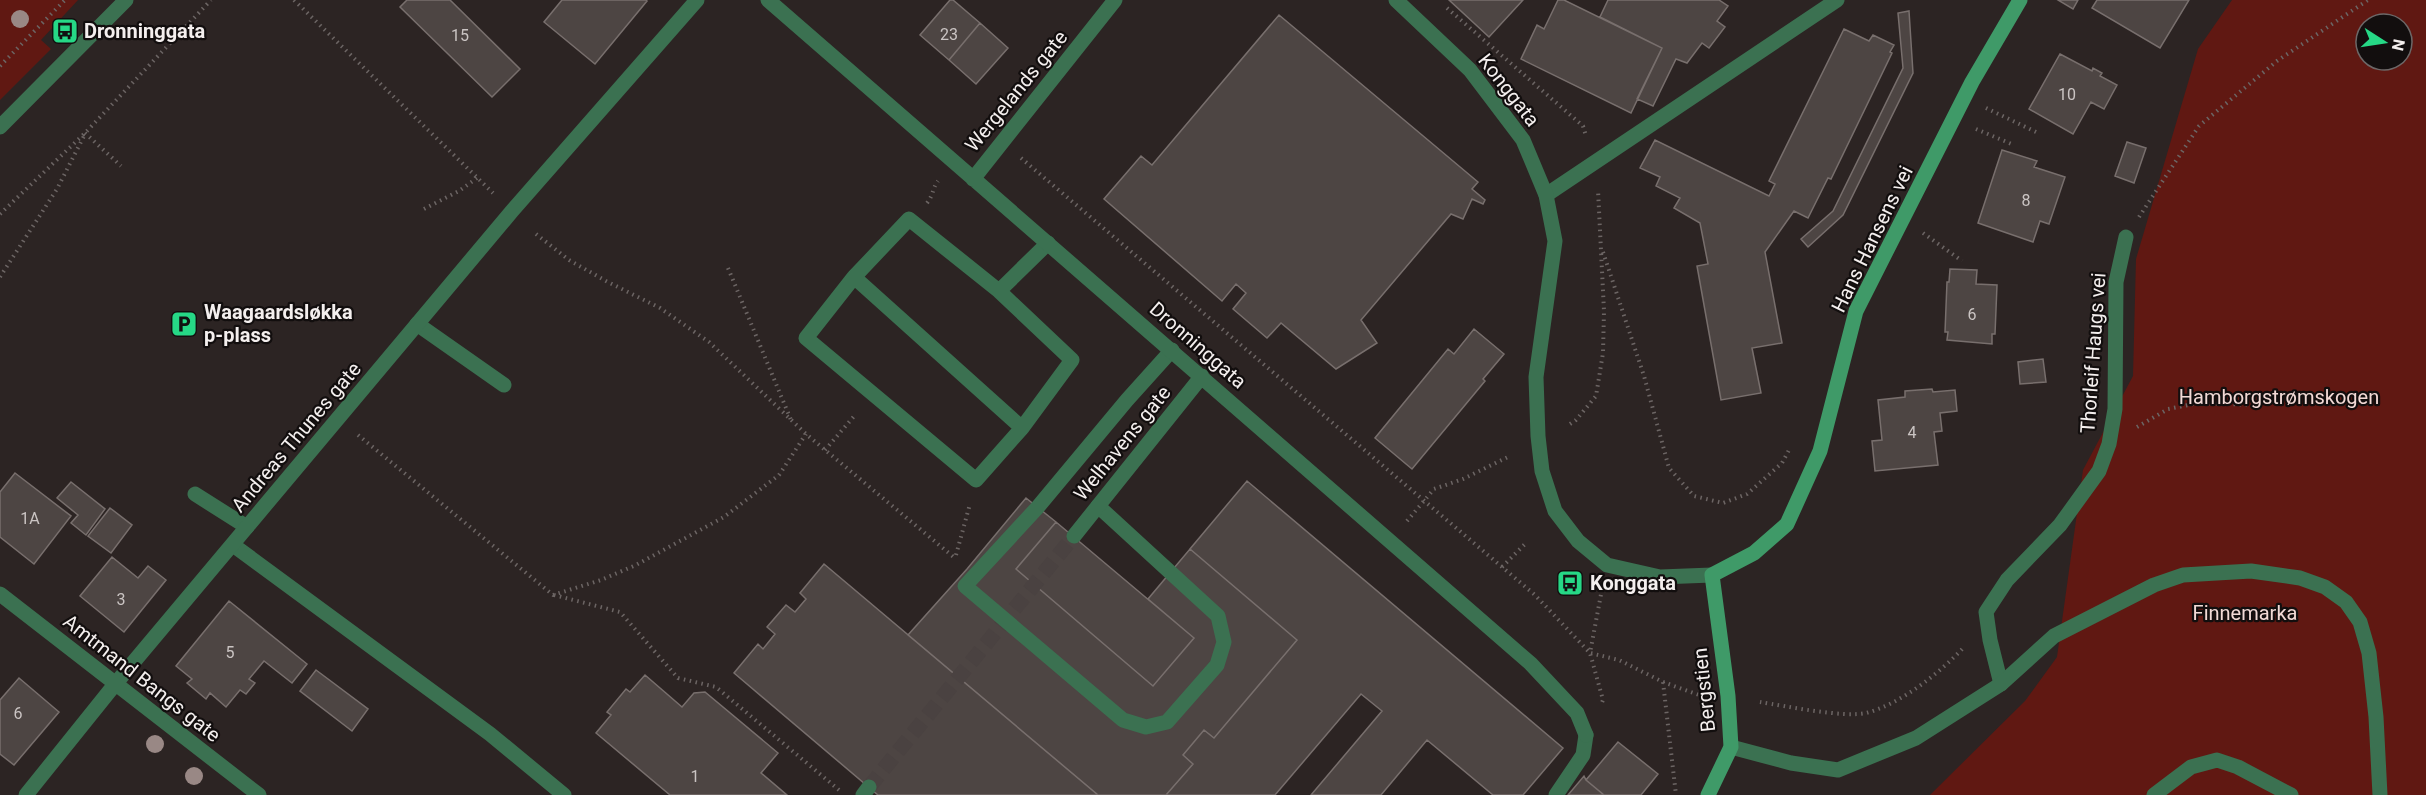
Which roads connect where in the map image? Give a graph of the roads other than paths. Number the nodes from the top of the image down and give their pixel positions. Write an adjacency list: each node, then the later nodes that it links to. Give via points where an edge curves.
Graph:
1 (126, 0): 8 (street)
2 (697, 0): 15 (street, Andreas Thunes gate)
3 (768, 0): 9 (street, Dronninggata)
4 (1115, 0): 9 (street, Wergelands gate)
5 (1396, 0): 10 (street, Konggata, via 1470,70 1523,140)
6 (1837, 0): 10 (street)
7 (2020, 0): 25 (main road, Hans Hansens vei, via 1964,98 1856,311 1820,451 1787,524 1754,553)
8 (0, 127)
9 (973, 179): 12 (street, Dronninggata)
10 (1546, 195): 25 (street, Konggata, via 1555,241 1536,376 1542,471 1555,511 1578,541 1607,565 1660,577)
11 (2127, 237): 28 (street, Thorleif Haugs vei, via 2116,282 2115,409 2109,444 2099,471 2060,525 2007,579 1986,612)
12 (1048, 243): 14 (street); 16 (street, Dronninggata)
13 (854, 277): 14 (street, via 909,219); 19 (street); 19 (street, via 806,338 976,480)
14 (999, 291): 19 (street, via 1072,360)
15 (417, 324): 18 (street); 22 (street, Andreas Thunes gate)
16 (1172, 350): 17 (street, Dronninggata); 21 (street, via 965,586 1123,720 1146,727 1167,722 1217,665 1224,642 1218,616)
17 (1203, 376): 21 (street, Welhavens gate); 33 (street, Dronninggata, via 1531,664 1577,713 1586,735 1583,755)
18 (504, 385)
19 (1022, 428)
20 (195, 494): 22 (street)
21 (1098, 506): 23 (street, Welhavens gate)
22 (247, 527): 24 (street, Andreas Thunes gate)
23 (1074, 536)
24 (233, 545): 27 (street, Andreas Thunes gate); 32 (street, via 490,734)
25 (1712, 575): 29 (main road, Bergstien)
26 (0, 594): 27 (street, Amtmand Bangs gate)
27 (116, 683): 30 (street, Andreas Thunes gate); 31 (street, Amtmand Bangs gate)
28 (2001, 684): 29 (street, via 1916,738 1838,770 1791,763); 37 (street, via 2054,636 2154,585 2207,572 2251,571 2300,578 2325,587 2346,602 2366,637)
29 (1731, 747): 34 (main road, Bergstien)
30 (26, 795)
31 (259, 795)
32 (564, 795)
33 (1556, 795)
34 (1708, 795)
35 (2154, 795): 36 (street, via 2191,768 2217,760)
36 (2291, 795)
37 (2380, 795)

